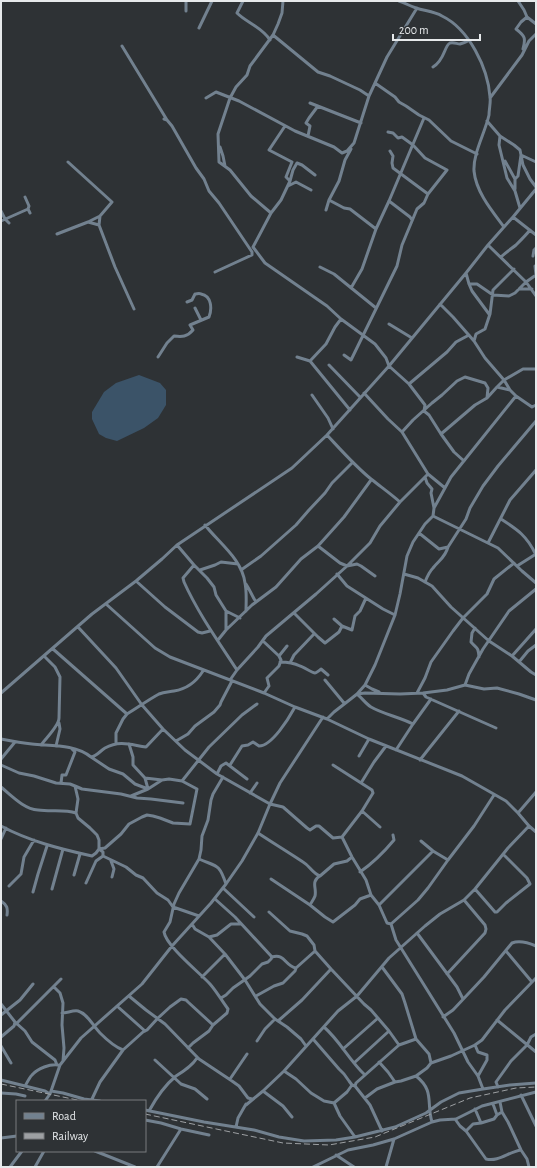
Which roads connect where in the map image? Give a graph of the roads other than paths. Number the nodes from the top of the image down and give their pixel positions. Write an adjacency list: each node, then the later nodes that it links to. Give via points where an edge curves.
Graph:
1 (186, 1): 8 (street)
2 (212, 1): 11 (street)
3 (242, 1): 14 (street, via 237,13 242,19 257,26)
4 (283, 1): 13 (street, via 282,12)
5 (400, 1): 7 (street)
6 (518, 1): 9 (street)
7 (417, 8): 15 (street, via 450,20); 19 (street, via 387,57)
8 (186, 12)
9 (527, 17): 10 (street); 17 (street, via 516,29 524,35)
10 (536, 24)
11 (199, 28)
12 (536, 34): 17 (street)
13 (273, 35): 14 (street); 20 (street, via 318,72)
14 (270, 40): 22 (street)
15 (470, 40): 18 (street, via 462,44 450,43 440,62); 23 (street, via 485,74)
16 (122, 46): 79 (street, via 209,191 252,252 252,255)
17 (522, 55): 23 (street)
18 (433, 66)
19 (375, 83): 20 (street); 26 (street)
20 (370, 96): 28 (street)
21 (206, 98): 22 (street, via 216,92)
22 (230, 98): 29 (street); 58 (street, via 218,134 219,162)
23 (490, 98): 27 (street)
24 (310, 103): 25 (street)
25 (318, 106): 28 (street); 31 (street, via 306,123 310,126)
26 (424, 118): 34 (street); 36 (street, via 451,141)
27 (487, 121): 32 (street); 36 (street)
28 (361, 123): 33 (street)
29 (285, 126): 31 (street); 44 (street, via 270,150 292,162 286,177)
30 (388, 132): 34 (street, via 398,138 402,137)
31 (308, 136): 33 (street, via 342,153)
32 (500, 136): 37 (street, via 517,147); 38 (street)
33 (354, 143): 51 (street)
34 (413, 145): 41 (street); 49 (street, via 425,158 447,170)
35 (390, 151): 41 (street, via 393,156 393,168)
36 (476, 154): 67 (street, via 474,171 478,187)
37 (521, 155): 40 (street); 43 (street, via 518,176); 46 (street, via 523,165)
38 (502, 157): 43 (street); 48 (street, via 507,178)
39 (68, 162): 59 (street, via 112,202)
40 (536, 162)
41 (400, 174): 49 (street); 52 (street)
42 (315, 175): 44 (street, via 297,163)
43 (514, 179): 48 (street)
44 (290, 181): 45 (street)
45 (288, 186): 47 (street, via 296,182); 58 (street)
46 (536, 188): 53 (street)
47 (311, 190)
48 (515, 191): 53 (street)
49 (428, 194): 62 (street)
50 (25, 197): 54 (street)
51 (329, 200): 55 (street); 68 (street, via 350,209)
52 (389, 201): 62 (street); 68 (street)
53 (520, 208): 60 (street)
54 (28, 209): 57 (street); 61 (street)
55 (326, 210)
56 (1, 211): 61 (street)
57 (30, 213)
58 (271, 213): 95 (street, via 253,247 265,263 327,306)
59 (100, 216): 64 (street); 66 (street)
60 (513, 217): 67 (street); 69 (street)
61 (5, 219): 63 (street); 65 (street)
62 (412, 220): 92 (street, via 397,266)
63 (1, 221)
64 (88, 222): 66 (street); 70 (street)
65 (9, 223)
66 (99, 225): 93 (street)
67 (504, 227): 72 (street)
68 (376, 228): 84 (street, via 362,269)
69 (530, 230): 71 (street); 75 (street)
70 (57, 234)
71 (536, 235)
72 (488, 245): 75 (street); 80 (street)
73 (536, 248): 74 (street)
74 (533, 256)
75 (501, 257): 78 (street)
76 (536, 266): 81 (street)
77 (320, 267): 84 (street, via 334,274)
78 (514, 269): 82 (street); 87 (street, via 493,290)
79 (215, 272)
80 (466, 273): 83 (street); 90 (street)
81 (536, 275): 82 (street)
82 (526, 282): 85 (street); 86 (street)
83 (469, 284): 87 (street, via 477,284); 94 (street)
84 (351, 288): 92 (street)
85 (519, 289): 86 (street); 87 (street, via 511,296)
86 (532, 290): 88 (street)
87 (493, 295): 94 (street)
88 (536, 296)
89 (187, 302): 96 (street, via 192,300 195,294 202,294 208,298 211,308 209,317)
90 (440, 304): 98 (street); 100 (street)
91 (195, 308): 96 (street)
92 (376, 308): 99 (street)
93 (134, 309)
94 (490, 314): 101 (street, via 485,329 476,334)
95 (341, 319): 99 (street); 105 (street, via 326,344)
96 (201, 320): 103 (street, via 190,325 193,330 189,334 174,336)
97 (389, 324): 100 (street)
98 (467, 334): 101 (street); 110 (street)
99 (363, 336): 102 (street, via 351,360); 107 (street, via 382,352)
100 (412, 338): 107 (street)
101 (474, 341): 109 (street)
102 (344, 355)
103 (158, 356)
104 (297, 357): 105 (street)
105 (310, 362): 119 (street)
106 (329, 365): 116 (street)
107 (389, 366): 110 (street); 113 (street)
108 (536, 369): 109 (street, via 523,369)
109 (504, 380): 111 (street); 112 (street)
110 (409, 384): 120 (street, via 424,405)
111 (497, 387): 112 (street); 117 (street)
112 (510, 390): 115 (street)
113 (364, 393): 116 (street); 124 (street)
114 (312, 395): 123 (street)
115 (516, 396): 118 (street); 127 (street)
116 (360, 397): 119 (street)
117 (487, 398): 120 (street, via 488,388 485,383 465,377 457,381); 125 (street)
118 (534, 406): 121 (street)
119 (350, 410): 123 (street)
120 (424, 411): 124 (street); 125 (street)
121 (536, 411)
122 (536, 421): 139 (street, via 483,486)
123 (333, 429): 126 (street)
124 (402, 432): 130 (street)
125 (441, 434): 127 (street)
126 (327, 435): 128 (street); 138 (street, via 292,468)
127 (464, 461): 133 (street)
128 (352, 462): 132 (street); 154 (street, via 296,525)
129 (536, 470): 137 (street, via 510,500)
130 (428, 474): 131 (street); 133 (street)
131 (425, 477): 134 (street); 135 (street, via 432,489)
132 (371, 480): 134 (street); 143 (street, via 344,517)
133 (445, 488): 135 (street)
134 (400, 502): 151 (street, via 370,542)
135 (434, 508): 136 (street)
136 (433, 516): 139 (street); 140 (street)
137 (501, 519): 141 (street); 146 (street, via 521,532)
138 (205, 525): 142 (street); 149 (street)
139 (460, 528): 141 (street); 144 (street)
140 (419, 533): 145 (street); 156 (street, via 407,556)
141 (488, 543): 148 (street, via 498,548)
142 (177, 544): 150 (street); 158 (street)
143 (318, 546): 151 (street); 164 (street, via 301,559 276,587)
144 (448, 547): 145 (street); 147 (street)
145 (439, 548): 147 (street)
146 (536, 554): 152 (street)
147 (444, 556): 159 (street, via 431,569)
148 (514, 563): 152 (street); 171 (street, via 494,579 487,594)
149 (238, 564): 153 (street, via 221,562); 154 (street)
150 (194, 565): 153 (street); 177 (street, via 183,578)
151 (347, 566): 155 (street); 157 (street, via 357,564)
152 (517, 566): 160 (street)
153 (200, 570): 166 (street, via 214,587)
154 (241, 570): 161 (street)
155 (337, 574): 163 (street, via 347,586); 168 (street)
156 (404, 574): 159 (street); 169 (street)
157 (375, 576)
158 (136, 581): 165 (street); 177 (street, via 198,632)
159 (425, 582): 171 (street)
160 (536, 583)
161 (246, 584): 164 (street); 167 (street)
162 (536, 589): 182 (street, via 509,612)
163 (366, 598): 169 (street); 173 (street, via 355,616 352,630)
164 (256, 602): 167 (street)
165 (106, 604): 174 (street); 194 (street, via 155,648)
166 (226, 611): 170 (street); 178 (street)
167 (246, 611): 170 (street)
168 (294, 613): 179 (street); 181 (street)
169 (395, 615): 201 (street)
170 (240, 618): 178 (street)
171 (463, 618): 175 (street); 208 (street, via 430,662)
172 (334, 619): 173 (street)
173 (342, 626): 179 (street, via 326,643)
174 (78, 627): 185 (street); 213 (street, via 116,668)
175 (475, 628): 182 (street); 189 (street, via 471,642 476,646)
176 (536, 629): 188 (street)
177 (210, 630): 180 (street)
178 (226, 630): 180 (street)
179 (314, 634): 193 (street, via 294,655)
180 (218, 640): 196 (street)
181 (263, 641): 187 (street); 196 (street)
182 (489, 641): 188 (street); 189 (street)
183 (536, 645): 192 (street)
184 (287, 646): 187 (street)
185 (53, 649): 186 (street); 216 (street)
186 (44, 656): 203 (street); 219 (street, via 55,667 60,677)
187 (279, 656): 191 (street)
188 (512, 656): 192 (street)
189 (479, 657): 202 (street)
190 (193, 660): 194 (street)
191 (280, 662): 193 (street); 204 (street, via 267,678 270,685)
192 (519, 662): 198 (street)
193 (290, 663): 197 (street, via 316,673 321,669)
194 (190, 665): 195 (street)
195 (203, 670): 200 (street); 213 (street, via 189,686 162,693)
196 (237, 670): 200 (street)
197 (328, 675)
198 (536, 675)
199 (325, 680): 211 (street)
200 (231, 681): 204 (street); 225 (street, via 214,712)
201 (365, 685): 205 (street); 207 (street)
202 (465, 685): 206 (street); 210 (street, via 484,689 497,688)
203 (1, 693)
204 (264, 693): 214 (street)
205 (384, 693): 207 (street); 208 (street)
206 (423, 693): 208 (street); 209 (street, via 426,698)
207 (357, 694): 211 (street); 220 (street, via 370,706)
208 (417, 694)
209 (432, 700): 215 (street); 220 (street)
210 (536, 700)
211 (344, 703): 218 (street)
212 (257, 704): 238 (street, via 242,715)
213 (142, 705): 216 (street); 222 (street)
214 (295, 707): 217 (street); 241 (street, via 275,736 262,746 254,742 242,746)
215 (459, 711): 221 (street); 237 (street)
216 (127, 714): 227 (street, via 116,733)
217 (323, 717): 218 (street); 259 (street)
218 (327, 719): 224 (street)
219 (59, 723): 229 (street); 230 (street)
220 (413, 724): 233 (street)
221 (496, 728)
222 (163, 729): 225 (street); 228 (street, via 146,747)
223 (1, 739): 226 (street)
224 (369, 739): 231 (street); 234 (street)
225 (176, 741): 238 (street)
226 (15, 742): 229 (street); 236 (street)
227 (116, 744): 228 (street); 235 (street)
228 (129, 744): 244 (street, via 133,765)
229 (41, 745): 230 (street)
230 (56, 746): 232 (street)
231 (386, 746): 233 (street); 250 (street)
232 (72, 749): 235 (street); 248 (street, via 74,752 66,775 62,775)
233 (396, 750): 237 (street)
234 (359, 756)
235 (91, 757): 253 (street, via 109,769 123,774 135,784)
236 (1, 759)
237 (420, 760): 256 (street, via 462,776)
238 (198, 761): 242 (street); 247 (street)
239 (1, 765): 248 (street, via 19,773)
240 (333, 765): 250 (street)
241 (230, 766): 242 (street, via 223,764); 245 (street)
242 (217, 774): 243 (street)
243 (223, 777): 254 (street); 282 (street, via 211,800)
244 (145, 778): 246 (street); 253 (street)
245 (246, 779)
246 (162, 780): 247 (street); 253 (street)
247 (182, 782): 276 (street, via 197,788 190,824 142,816 129,824 105,848)
248 (61, 783): 251 (street)
249 (257, 783): 254 (street)
250 (361, 783): 260 (street, via 373,793)
251 (75, 786): 257 (street); 261 (street, via 78,799)
252 (1, 787): 261 (street, via 32,809)
253 (148, 789): 257 (street)
254 (250, 792): 259 (street)
255 (536, 792): 262 (street)
256 (494, 795): 262 (street, via 506,801); 283 (street)
257 (131, 796): 258 (street)
258 (183, 803)
259 (270, 804): 268 (street); 270 (street, via 283,807 310,830 319,826 333,838)
260 (362, 811): 265 (street); 270 (street)
261 (76, 813): 276 (street, via 78,818 97,835)
262 (518, 813): 264 (street)
263 (1, 826): 266 (street)
264 (529, 826): 267 (street); 279 (street)
265 (380, 827)
266 (6, 828): 271 (street); 272 (street)
267 (536, 832)
268 (258, 833): 288 (street, via 305,863 316,874); 293 (street)
269 (393, 835): 287 (street, via 394,840)
270 (342, 836): 281 (street)
271 (1, 839)
272 (34, 840): 274 (street); 294 (street, via 24,858 21,874)
273 (421, 841): 277 (street)
274 (47, 846): 275 (street); 298 (street)
275 (64, 849): 278 (street); 296 (street)
276 (99, 849): 278 (street, via 92,856); 280 (street, via 103,852)
277 (433, 851): 283 (street); 304 (street)
278 (80, 854): 289 (street)
279 (503, 854): 297 (street); 297 (street, via 530,884 497,912 494,912)
280 (102, 856): 284 (street); 292 (street, via 96,861)
281 (352, 857): 287 (street); 288 (street, via 334,864)
282 (199, 859): 293 (street, via 215,865 223,874); 305 (street, via 179,893)
283 (448, 860): 312 (street, via 418,900)
284 (111, 861): 285 (street); 286 (street)
285 (118, 864): 286 (street); 305 (street, via 143,878)
286 (114, 869): 290 (street)
287 (360, 872): 299 (street)
288 (322, 874): 303 (street, via 314,883 315,897)
289 (74, 875)
290 (112, 876)
291 (271, 879): 303 (street)
292 (86, 883)
293 (226, 884): 295 (street)
294 (10, 886)
295 (223, 888): 300 (street); 309 (street)
296 (52, 889)
297 (475, 889): 301 (street)
298 (33, 892)
299 (371, 895): 303 (street, via 360,899 334,922); 304 (street)
300 (215, 899): 308 (street); 311 (street)
301 (464, 900): 315 (street, via 440,914); 327 (street, via 486,929)
302 (1, 901): 307 (street, via 7,906)
303 (310, 905)
304 (379, 905): 312 (street, via 387,923)
305 (174, 907): 308 (street); 317 (street, via 164,932)
306 (269, 912): 320 (street, via 290,931 307,936)
307 (7, 915)
308 (199, 916): 310 (street)
309 (254, 917)
310 (192, 924): 313 (street); 314 (street)
311 (240, 924): 316 (street, via 231,924 217,935); 323 (street)
312 (390, 924): 319 (street)
313 (195, 929): 314 (street); 316 (street)
314 (188, 930): 317 (street)
315 (417, 933): 319 (street); 327 (street)
316 (209, 937): 322 (street)
317 (172, 946): 328 (street); 335 (street, via 142,984)
318 (536, 946): 321 (street, via 516,942)
319 (401, 948): 324 (street); 345 (street)
320 (315, 951): 325 (street); 326 (street)
321 (506, 951): 332 (street); 339 (street)
322 (225, 954): 328 (street); 331 (street)
323 (272, 957): 325 (street, via 280,956); 331 (street)
324 (382, 967): 337 (street); 359 (street, via 402,994)
325 (296, 968): 336 (street, via 283,983)
326 (331, 970): 337 (street); 348 (street, via 302,1000)
327 (447, 974): 339 (street)
328 (202, 977): 338 (street)
329 (536, 978): 332 (street)
330 (61, 979): 334 (street)
331 (245, 980): 336 (street); 338 (street)
332 (532, 982): 349 (street)
333 (33, 984): 342 (street, via 20,1000)
334 (54, 987): 343 (street, via 60,993); 350 (street)
335 (129, 996): 341 (street); 346 (street)
336 (256, 996): 348 (street, via 260,1004)
337 (357, 996): 347 (street); 353 (street, via 338,1011)
338 (222, 998): 351 (street, via 228,1011)
339 (463, 998): 345 (street)
340 (1, 1004): 342 (street)
341 (117, 1006): 352 (street); 354 (street)
342 (6, 1011): 344 (street); 350 (street)
343 (62, 1013): 352 (street, via 78,1012 89,1018); 374 (street)
344 (1, 1015)
345 (443, 1017): 369 (street)
346 (158, 1018): 351 (street, via 181,999 186,1000); 354 (street); 366 (street)
347 (378, 1018): 355 (street); 367 (street)
348 (276, 1020): 360 (street, via 265,1029); 365 (street, via 288,1027)
349 (497, 1020): 362 (street); 363 (street)
350 (16, 1023): 357 (street); 379 (street, via 32,1042)
351 (213, 1025): 366 (street)
352 (94, 1026): 368 (street, via 108,1041); 374 (street)
353 (324, 1027): 358 (street); 367 (street)
354 (145, 1031): 368 (street)
355 (389, 1031): 361 (street); 377 (street)
356 (536, 1034): 363 (street)
357 (1, 1037)
358 (313, 1039): 365 (street); 389 (street)
359 (416, 1039): 361 (street); 378 (street, via 429,1054)
360 (257, 1041)
361 (399, 1045): 375 (street)
362 (475, 1045): 369 (street); 383 (street, via 478,1052 487,1056)
363 (527, 1045): 370 (street); 391 (street, via 496,1082)
364 (1, 1046): 376 (street)
365 (306, 1046): 380 (street)
366 (188, 1048): 372 (street)
367 (343, 1049): 377 (street)
368 (123, 1050): 400 (street, via 100,1082)
369 (462, 1051): 378 (street); 383 (street)
370 (536, 1052)
371 (248, 1054): 385 (street)
372 (198, 1058): 384 (street); 385 (street)
373 (155, 1060): 384 (street)
374 (63, 1061): 379 (street)
375 (379, 1062): 381 (street); 387 (street)
376 (11, 1063)
377 (354, 1063): 381 (street)
378 (431, 1063): 382 (street)
379 (58, 1065): 390 (street, via 36,1072); 396 (street)
380 (284, 1071): 393 (street); 406 (street, via 311,1093 324,1101)
381 (365, 1075): 389 (street)
382 (416, 1076): 387 (street); 408 (street, via 430,1095)
383 (478, 1076): 392 (street)
384 (175, 1077): 401 (street, via 181,1084 195,1089); 410 (street)
385 (230, 1079): 402 (street)
386 (1, 1080): 390 (street)
387 (395, 1082): 399 (street, via 371,1092)
388 (536, 1083): 391 (street)
389 (353, 1085): 399 (street); 406 (street)
390 (26, 1086): 396 (street)
391 (498, 1087): 392 (street)
392 (483, 1089): 408 (street, via 459,1093)
393 (264, 1091): 402 (street); 413 (street)
394 (536, 1092): 397 (street)
395 (1, 1093): 398 (street)
396 (50, 1093): 400 (street); 403 (street)
397 (521, 1095): 405 (street); 418 (street)
398 (24, 1096)
399 (365, 1098): 421 (street)
400 (92, 1099): 404 (street)
401 (207, 1099)
402 (250, 1099): 419 (street, via 238,1118)
403 (46, 1100)
404 (96, 1100)
405 (500, 1102): 407 (street); 411 (street)
406 (334, 1103): 425 (street, via 340,1116)
407 (493, 1104): 409 (street); 412 (street)
408 (431, 1109): 416 (street); 421 (street, via 395,1127)
409 (475, 1109): 414 (street); 417 (street)
410 (147, 1110): 419 (street)
411 (502, 1112): 412 (street); 428 (street)
412 (498, 1115): 417 (street)
413 (292, 1117)
414 (455, 1119): 416 (street); 422 (street)
415 (146, 1120): 420 (street)
416 (432, 1122): 427 (street)
417 (481, 1123): 422 (street, via 473,1124)
418 (536, 1126)
419 (236, 1127): 425 (street, via 304,1141)
420 (181, 1130): 423 (street); 436 (street)
421 (382, 1130): 425 (street)
422 (466, 1130): 428 (street, via 486,1159 498,1159)
423 (209, 1135)
424 (16, 1136): 426 (street)
425 (356, 1137)
426 (1, 1138)
427 (394, 1139): 432 (street); 439 (street)
428 (521, 1150): 440 (street)
429 (21, 1152): 433 (street)
430 (43, 1152): 434 (street)
431 (98, 1152): 435 (street)
432 (336, 1155): 437 (street); 438 (street)
433 (10, 1167)
434 (35, 1167)
435 (135, 1167)
436 (157, 1167)
437 (312, 1167)
438 (354, 1167)
439 (386, 1167)
440 (529, 1167)

